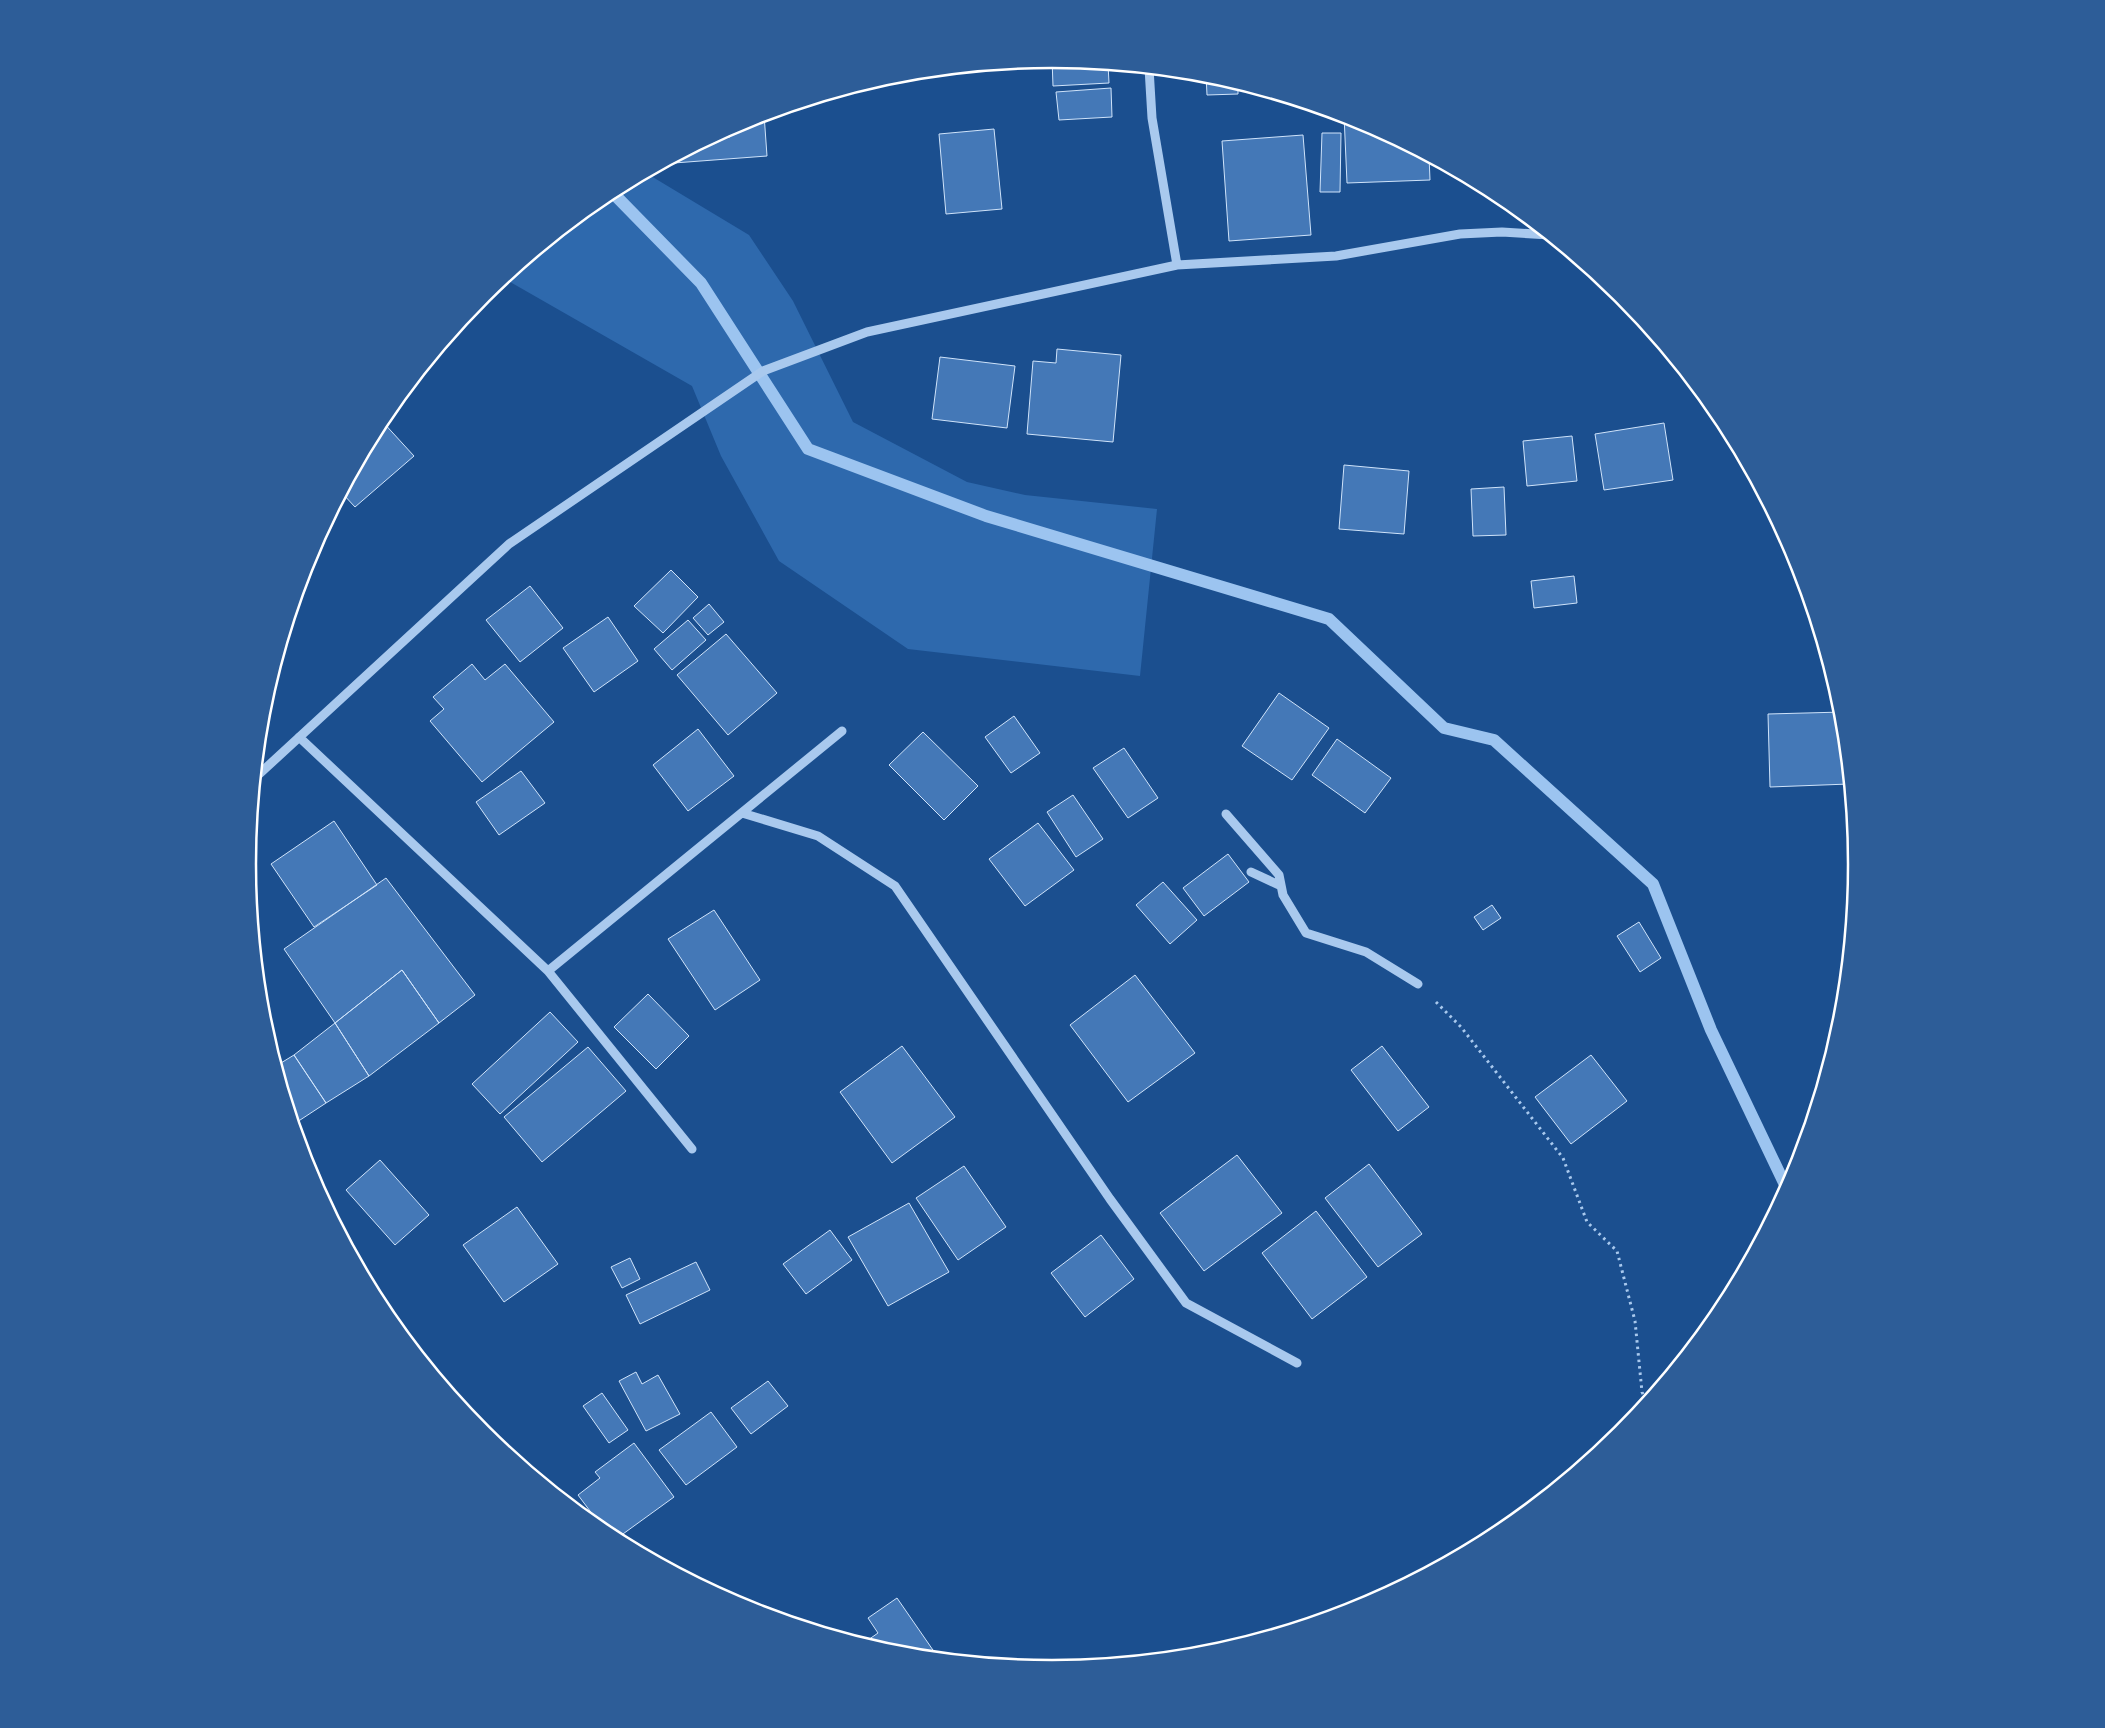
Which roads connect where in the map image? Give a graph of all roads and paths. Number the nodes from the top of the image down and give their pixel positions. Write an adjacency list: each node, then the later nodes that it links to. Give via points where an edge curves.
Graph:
1 (1149, 73): 3 (street, via 1152,118)
2 (1540, 234): 3 (street, via 1460,234 1336,256)
3 (1178, 266): 5 (street, via 867,332 762,370 510,544)
4 (842, 731): 7 (street)
5 (299, 737): 6 (street); 11 (street)
6 (262, 772)
7 (742, 813): 11 (street); 14 (street, via 818,836 895,886 1110,1200 1186,1303)
8 (1226, 814): 10 (street, via 1280,875)
9 (1251, 872): 10 (street)
10 (1281, 886): 12 (street, via 1306,933 1366,952)
11 (548, 971): 13 (street)
12 (1418, 984): 15 (path, via 1461,1027 1563,1158 1587,1222 1617,1251 1635,1321)
13 (692, 1149)
14 (1297, 1362)
15 (1644, 1397)

